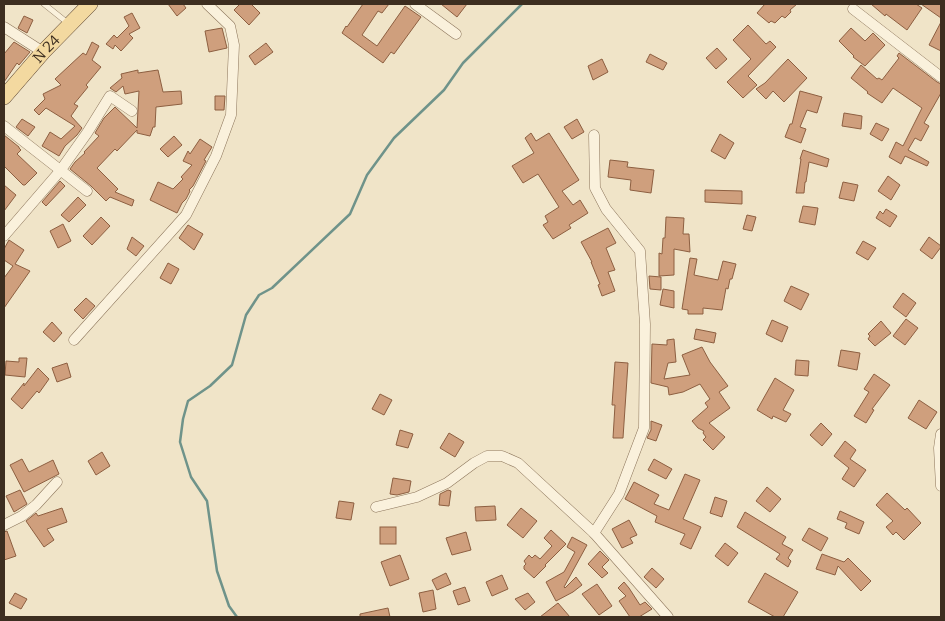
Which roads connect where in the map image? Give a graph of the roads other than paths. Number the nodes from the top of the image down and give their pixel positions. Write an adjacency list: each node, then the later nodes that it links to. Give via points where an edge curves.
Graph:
1 (44, 4): 6 (lane)
2 (90, 4): 6 (main road, N 24)
3 (207, 4): 18 (street, via 230,26 234,45 231,115 216,156 186,215)
4 (415, 4): 8 (street)
5 (853, 10): 10 (street)
6 (70, 24): 9 (main road, N 24)
7 (4, 27): 9 (street)
8 (456, 34)
9 (43, 52): 11 (main road, N 24)
10 (941, 77)
11 (4, 97)
12 (132, 111): 15 (street, via 110,96)
13 (4, 126): 15 (street)
14 (594, 135): 24 (street, via 595,188 606,209 640,251 645,324 644,428 619,494)
15 (60, 171): 16 (street); 17 (street)
16 (86, 192)
17 (4, 236)
18 (74, 340)
19 (941, 434): 21 (street)
20 (57, 482): 23 (street, via 36,505)
21 (941, 486)
22 (376, 507): 24 (street, via 418,497 447,484 488,456 502,456 518,464)
23 (4, 525)
24 (594, 533): 25 (street)
25 (668, 617)

